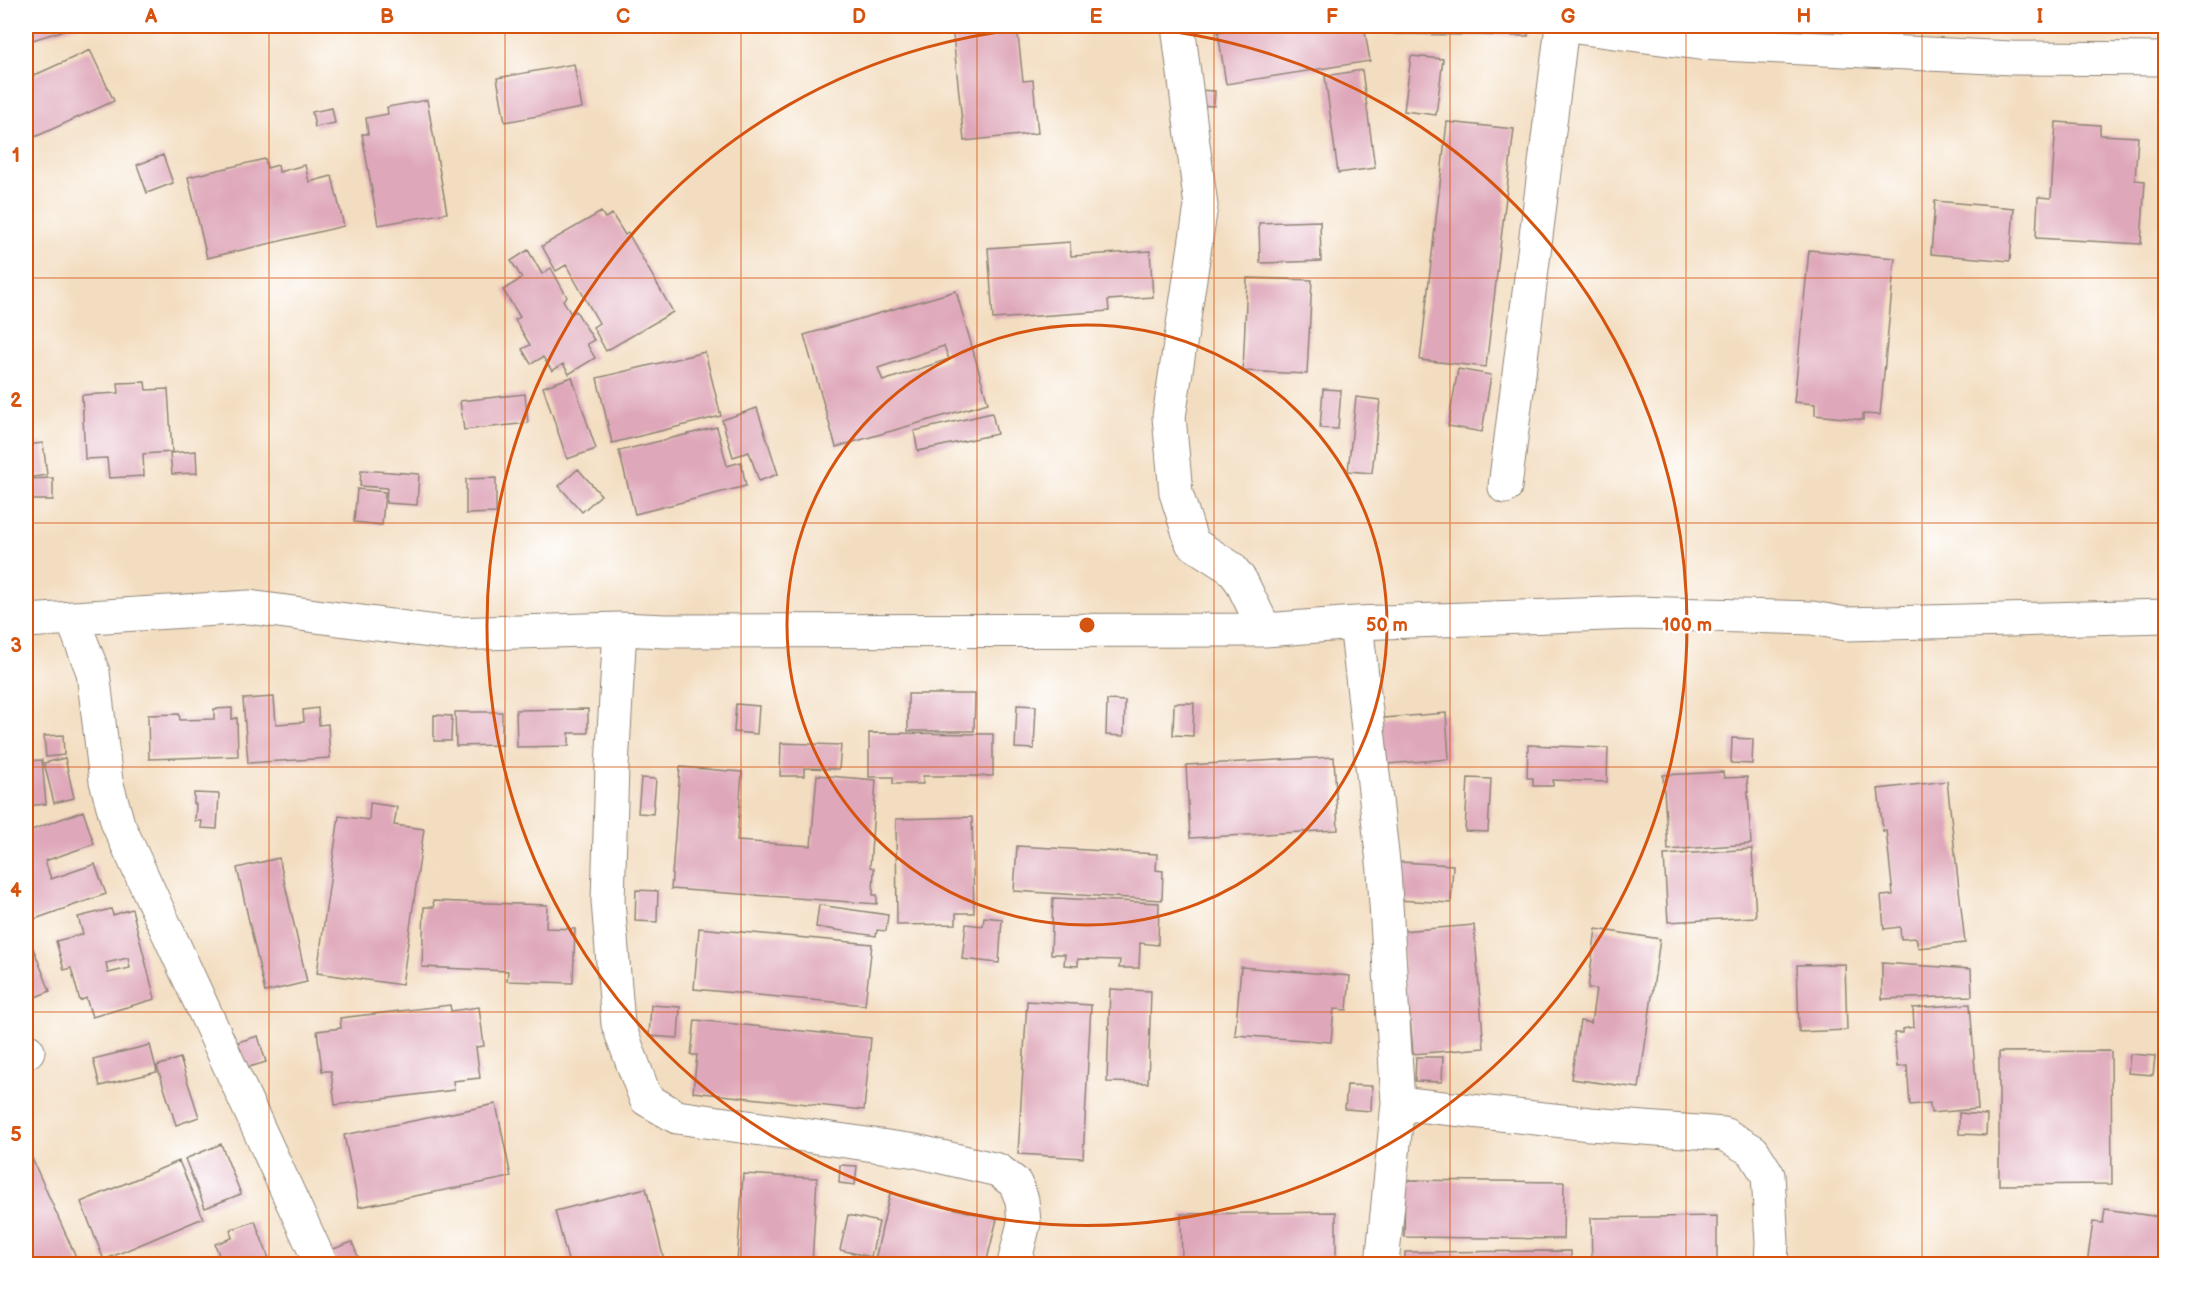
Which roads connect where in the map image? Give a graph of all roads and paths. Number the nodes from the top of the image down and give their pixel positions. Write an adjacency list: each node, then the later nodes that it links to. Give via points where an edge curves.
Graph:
1 (1178, 26): 11 (street, via 1201,206 1169,417 1176,493 1192,543 1231,568)
2 (1562, 26): 5 (street)
3 (1569, 26): 4 (street, via 1699,44 2012,58)
4 (2166, 59)
5 (1505, 487)
6 (2166, 616): 9 (street, via 1846,624 1812,618 1634,613)
7 (72, 618): 8 (street); 10 (street, via 249,607 452,634); 13 (street, via 93,672 106,781 118,824)
8 (26, 621)
9 (1356, 623): 11 (street); 12 (street, via 1384,872)
10 (620, 629): 11 (street); 14 (street, via 608,901 618,1024 646,1099 677,1117 916,1151 998,1170 1015,1184 1022,1200 1024,1222)
11 (1265, 630)
12 (1398, 1103): 15 (street); 16 (street, via 1724,1134 1753,1151 1768,1175)
13 (321, 1264)
14 (1014, 1264)
15 (1382, 1264)
16 (1771, 1264)

